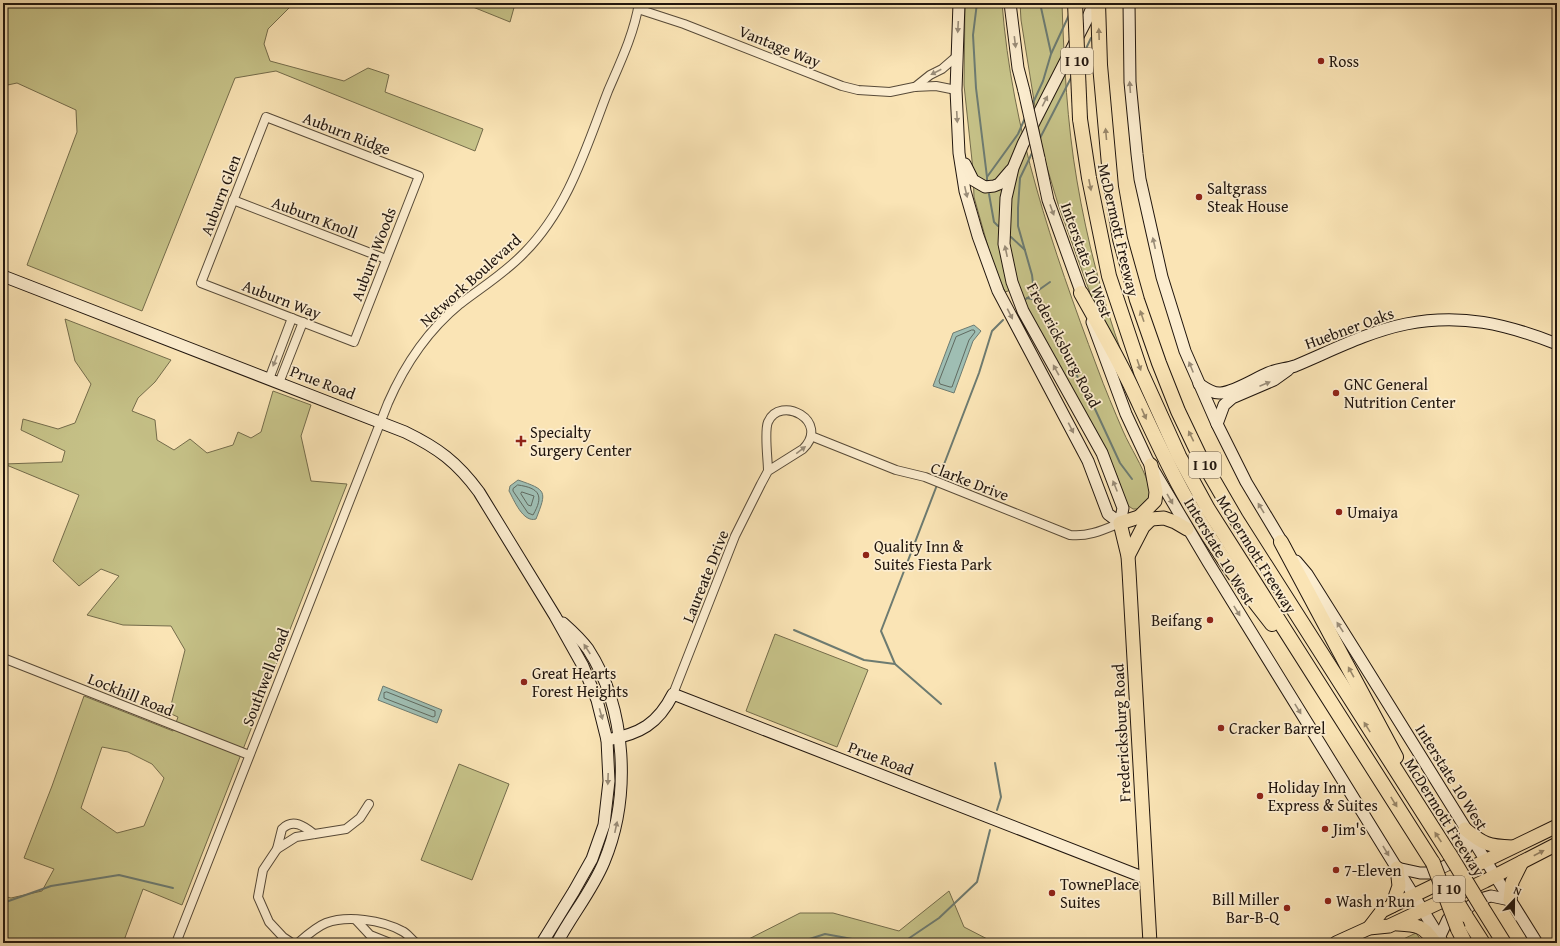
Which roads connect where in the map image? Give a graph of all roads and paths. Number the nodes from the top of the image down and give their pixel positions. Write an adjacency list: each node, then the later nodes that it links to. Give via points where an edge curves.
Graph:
1 (959, 3): 8 (main road, Fredericksburg Road, one-way to 8)
2 (1010, 3): 19 (main road, Interstate 10 West, one-way to 19, bridge, via 1018,68 1048,200)
3 (1075, 3): 42 (highway, McDermott Freeway / I 10, one-way to 42, bridge, via 1080,119 1088,178 1109,276 1141,372 1179,456 1208,509)
4 (1094, 3): 13 (main road, Fredericksburg Road, one-way to 4)
5 (1098, 3): 48 (highway, McDermott Freeway / I 10, one-way to 5, via 1200,457 1159,364 1120,239 1111,187 1100,65)
6 (1129, 3): 29 (main road, Interstate 10 West, one-way to 6, via 1185,351 1162,277 1140,179 1130,82)
7 (639, 6): 9 (street, Vantage Way, via 842,86 890,92); 30 (street, Network Boulevard, via 632,32 576,174 557,210 525,253 501,275 460,304 425,339 398,380)
8 (957, 56): 9 (street, Vantage Way, one-way to 9); 10 (main road, Fredericksburg Road)
9 (914, 87): 10 (street, Vantage Way, via 936,86)
10 (956, 90): 12 (main road, Fredericksburg Road, one-way to 12)
11 (266, 117): 14 (street, Auburn Ridge); 15 (street, Auburn Glen)
12 (959, 153): 13 (main road, via 973,180 985,187 999,184); 36 (main road, Fredericksburg Road, one-way to 36, via 965,191 998,291 1088,461 1108,514)
13 (1013, 168): 36 (main road, Fredericksburg Road, one-way to 13, via 1123,508 1102,452 1023,310 1012,282 1004,244 1006,198)
14 (419, 176): 16 (street, Auburn Woods)
15 (233, 200): 16 (street, Auburn Knoll); 18 (street, Auburn Glen)
16 (386, 259): 22 (street, Auburn Woods)
17 (3, 276): 27 (main road, Prue Road)
18 (201, 283): 20 (street, Auburn Way)
19 (1081, 293): 33 (main road, Interstate 10 West, via 1126,414); 42 (highway, one-way to 42, via 1107,338 1182,490 1224,560)
20 (292, 318): 21 (street, Auburn Way); 23 (street)
21 (303, 322): 22 (street, Auburn Way); 25 (street)
22 (354, 342)
23 (282, 344): 25 (street); 27 (street, one-way to 27)
24 (1557, 344): 26 (main road, Huebner Oaks, via 1502,325 1466,320 1426,321 1383,330)
25 (293, 348): 28 (street)
26 (1292, 367): 29 (main road, Huebner Oaks, via 1271,372 1220,393); 31 (main road, Huebner Oaks, one-way to 26, via 1224,405 1232,398 1274,380)
27 (269, 379): 28 (main road, Prue Road)
28 (279, 383): 30 (main road, Prue Road)
29 (1199, 384): 31 (main road, Interstate 10 West)
30 (380, 422): 40 (main road, Prue Road, via 432,446 458,466 479,492); 46 (street, Southwell Road)
31 (1217, 424): 38 (main road, Interstate 10 West, one-way to 31, via 1246,482)
32 (811, 436): 34 (street, one-way to 32, via 803,449); 34 (street, Laureate Drive, via 810,423 797,412 789,410 772,416 766,433); 36 (street, Clarke Drive, via 1070,535 1090,535)
33 (1151, 465): 35 (main road, via 1155,501); 37 (main road, Interstate 10 West, one-way to 37)
34 (768, 471): 43 (street, Laureate Drive, via 736,536)
35 (1145, 518): 36 (main road); 37 (main road, via 1164,518); 39 (main road)
36 (1120, 523): 39 (main road, Fredericksburg Road)
37 (1188, 529): 59 (main road, Interstate 10 West, one-way to 59)
38 (1281, 542): 48 (highway, one-way to 38, via 1391,746); 51 (main road, Interstate 10 West, one-way to 38, via 1307,574)
39 (1128, 556): 62 (main road, Fredericksburg Road)
40 (556, 616): 44 (main road, Prue Road, one-way to 40, via 612,703 588,650); 45 (main road, Prue Road, one-way to 45, via 591,683)
41 (3, 658): 46 (street, Lockhill Road)
42 (1313, 675): 58 (highway, McDermott Freeway / I 10, one-way to 58)
43 (674, 694): 44 (main road, via 654,722); 62 (main road, Prue Road)
44 (620, 738): 45 (main road); 61 (main road, Prue Road, one-way to 44, via 614,836 618,814 621,778)
45 (607, 740): 49 (main road, Prue Road, one-way to 49, via 608,781)
46 (249, 756): 75 (street, Southwell Road)
47 (370, 804): 52 (street, via 360,818 346,829)
48 (1426, 819): 86 (highway, McDermott Freeway / I 10, one-way to 48, bridge)
49 (604, 826): 61 (main road, via 605,845 596,867); 70 (main road, via 592,859)
50 (1557, 826): 54 (main road)
51 (1465, 829): 54 (main road, via 1487,845); 56 (main road, Interstate 10 West); 59 (main road, via 1467,847 1460,859 1431,873)
52 (314, 834): 55 (street, via 296,837); 55 (street, via 305,827 291,823 282,829)
53 (1557, 844): 57 (main road, one-way to 53)
54 (1514, 847): 56 (main road)
55 (277, 849): 76 (street, via 263,870 258,897 269,922)
56 (1486, 861): 60 (main road, Interstate 10 West); 63 (main road)
57 (1522, 862): 60 (main road); 64 (main road, via 1512,882)
58 (1433, 863): 84 (highway, bridge); 85 (highway, McDermott Freeway / I 10, bridge)
59 (1397, 868): 63 (main road, Interstate 10 West); 65 (main road, via 1399,886)
60 (1496, 875): 64 (main road, Interstate 10 West); 66 (main road)
61 (596, 876): 70 (main road, via 562,922); 73 (main road)
62 (1145, 878): 82 (main road, Fredericksburg Road)
63 (1413, 895): 65 (main road); 66 (main road, Interstate 10 West)
64 (1510, 900): 74 (main road, via 1491,896 1484,898 1448,919); 87 (main road, Interstate 10 West)
65 (1392, 906): 71 (main road, via 1382,911)
66 (1422, 911): 69 (main road); 74 (main road, Interstate 10 West)
67 (356, 920): 68 (street); 72 (street, via 370,935); 77 (street, via 338,919 324,924)
68 (381, 923): 72 (street); 79 (street, via 403,931)
69 (1395, 923): 71 (main road); 74 (main road, via 1418,926)
70 (554, 924): 80 (main road)
71 (1369, 928): 83 (main road)
72 (376, 937): 78 (street)
73 (559, 939): 81 (main road, via 557,936)
74 (1439, 941)
75 (176, 943)
76 (292, 943)
77 (298, 943)
78 (390, 943)
79 (415, 943)
80 (542, 943)
81 (551, 943)
82 (1150, 943)
83 (1336, 943)
84 (1465, 943)
85 (1483, 943)
86 (1504, 943)
87 (1537, 943)

